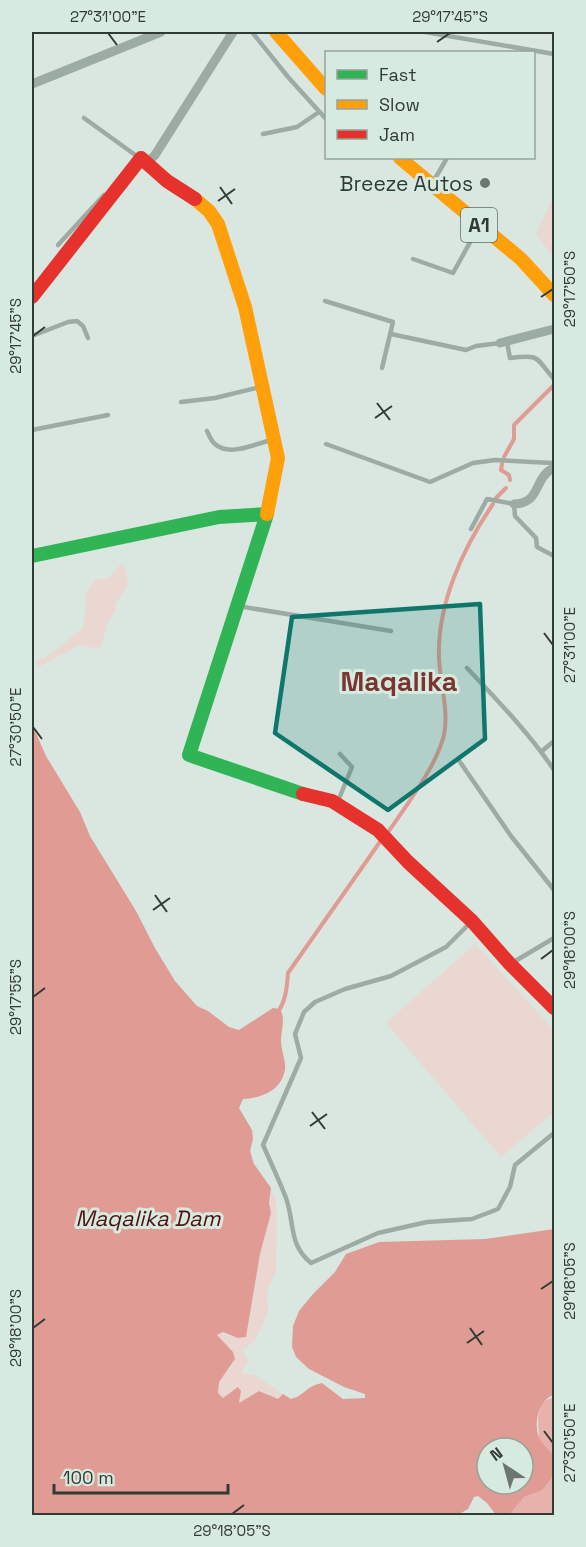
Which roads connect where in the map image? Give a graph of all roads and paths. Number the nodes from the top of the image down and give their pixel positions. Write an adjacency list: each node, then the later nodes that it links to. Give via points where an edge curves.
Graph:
1 (161, 32): 8 (street)
2 (233, 32): 16 (street, via 155,155)
3 (252, 32): 10 (lane)
4 (276, 32): 9 (street)
5 (425, 32): 6 (lane)
6 (436, 32): 7 (lane)
7 (555, 54)
8 (32, 84)
9 (325, 87)
10 (319, 112): 11 (lane); 13 (lane, via 297,127)
11 (325, 117)
12 (84, 118): 16 (lane)
13 (263, 134)
14 (401, 159): 18 (street, A1)
15 (446, 159): 18 (lane)
16 (144, 161): 17 (street); 32 (street, via 213,213 245,308)
17 (128, 175): 20 (lane); 23 (street)
18 (432, 184): 19 (street, A1)
19 (480, 226): 21 (lane, via 453,273); 22 (street, A1, via 521,258)
20 (58, 245)
21 (413, 260)
22 (555, 295)
23 (32, 297)
24 (325, 301): 26 (lane, via 393,322)
25 (555, 329): 29 (street)
26 (391, 334): 29 (lane, via 466,350); 30 (lane)
27 (32, 336): 28 (lane, via 77,321)
28 (88, 338)
29 (504, 343): 31 (lane, via 510,358 530,355 540,360)
30 (382, 368)
31 (555, 379)
32 (263, 386): 33 (lane); 37 (street)
33 (181, 402)
34 (108, 415): 35 (lane)
35 (32, 430)
36 (207, 431): 37 (lane, via 215,444 224,448)
37 (273, 439): 41 (street, via 278,458)
38 (326, 444): 39 (lane, via 430,482 473,463 495,460 552,463)
39 (555, 468): 40 (street, via 541,478 532,498 524,504)
40 (514, 504): 42 (lane, via 487,499); 44 (lane, via 515,516 536,538 537,547)
41 (267, 514): 43 (street, via 219,517); 45 (street)
42 (471, 529)
43 (32, 556)
44 (555, 556)
45 (236, 606): 46 (lane); 53 (street, via 189,756)
46 (391, 630)
47 (467, 669): 49 (lane)
48 (555, 741): 49 (lane)
49 (542, 751): 52 (lane)
50 (340, 754): 53 (lane, via 352,767)
51 (460, 762): 54 (lane, via 511,836)
52 (555, 770)
53 (336, 804): 55 (street, via 387,837 408,862)
54 (555, 890)
55 (472, 921): 57 (street); 59 (lane, via 446,947 391,976 315,1002 304,1012 295,1034 301,1058 263,1145 287,1201 294,1241 310,1263 378,1233 427,1222 472,1219 498,1209 510,1187 515,1166)
56 (555, 938): 57 (lane)
57 (510, 964): 58 (street)
58 (555, 1008)
59 (555, 1133)

